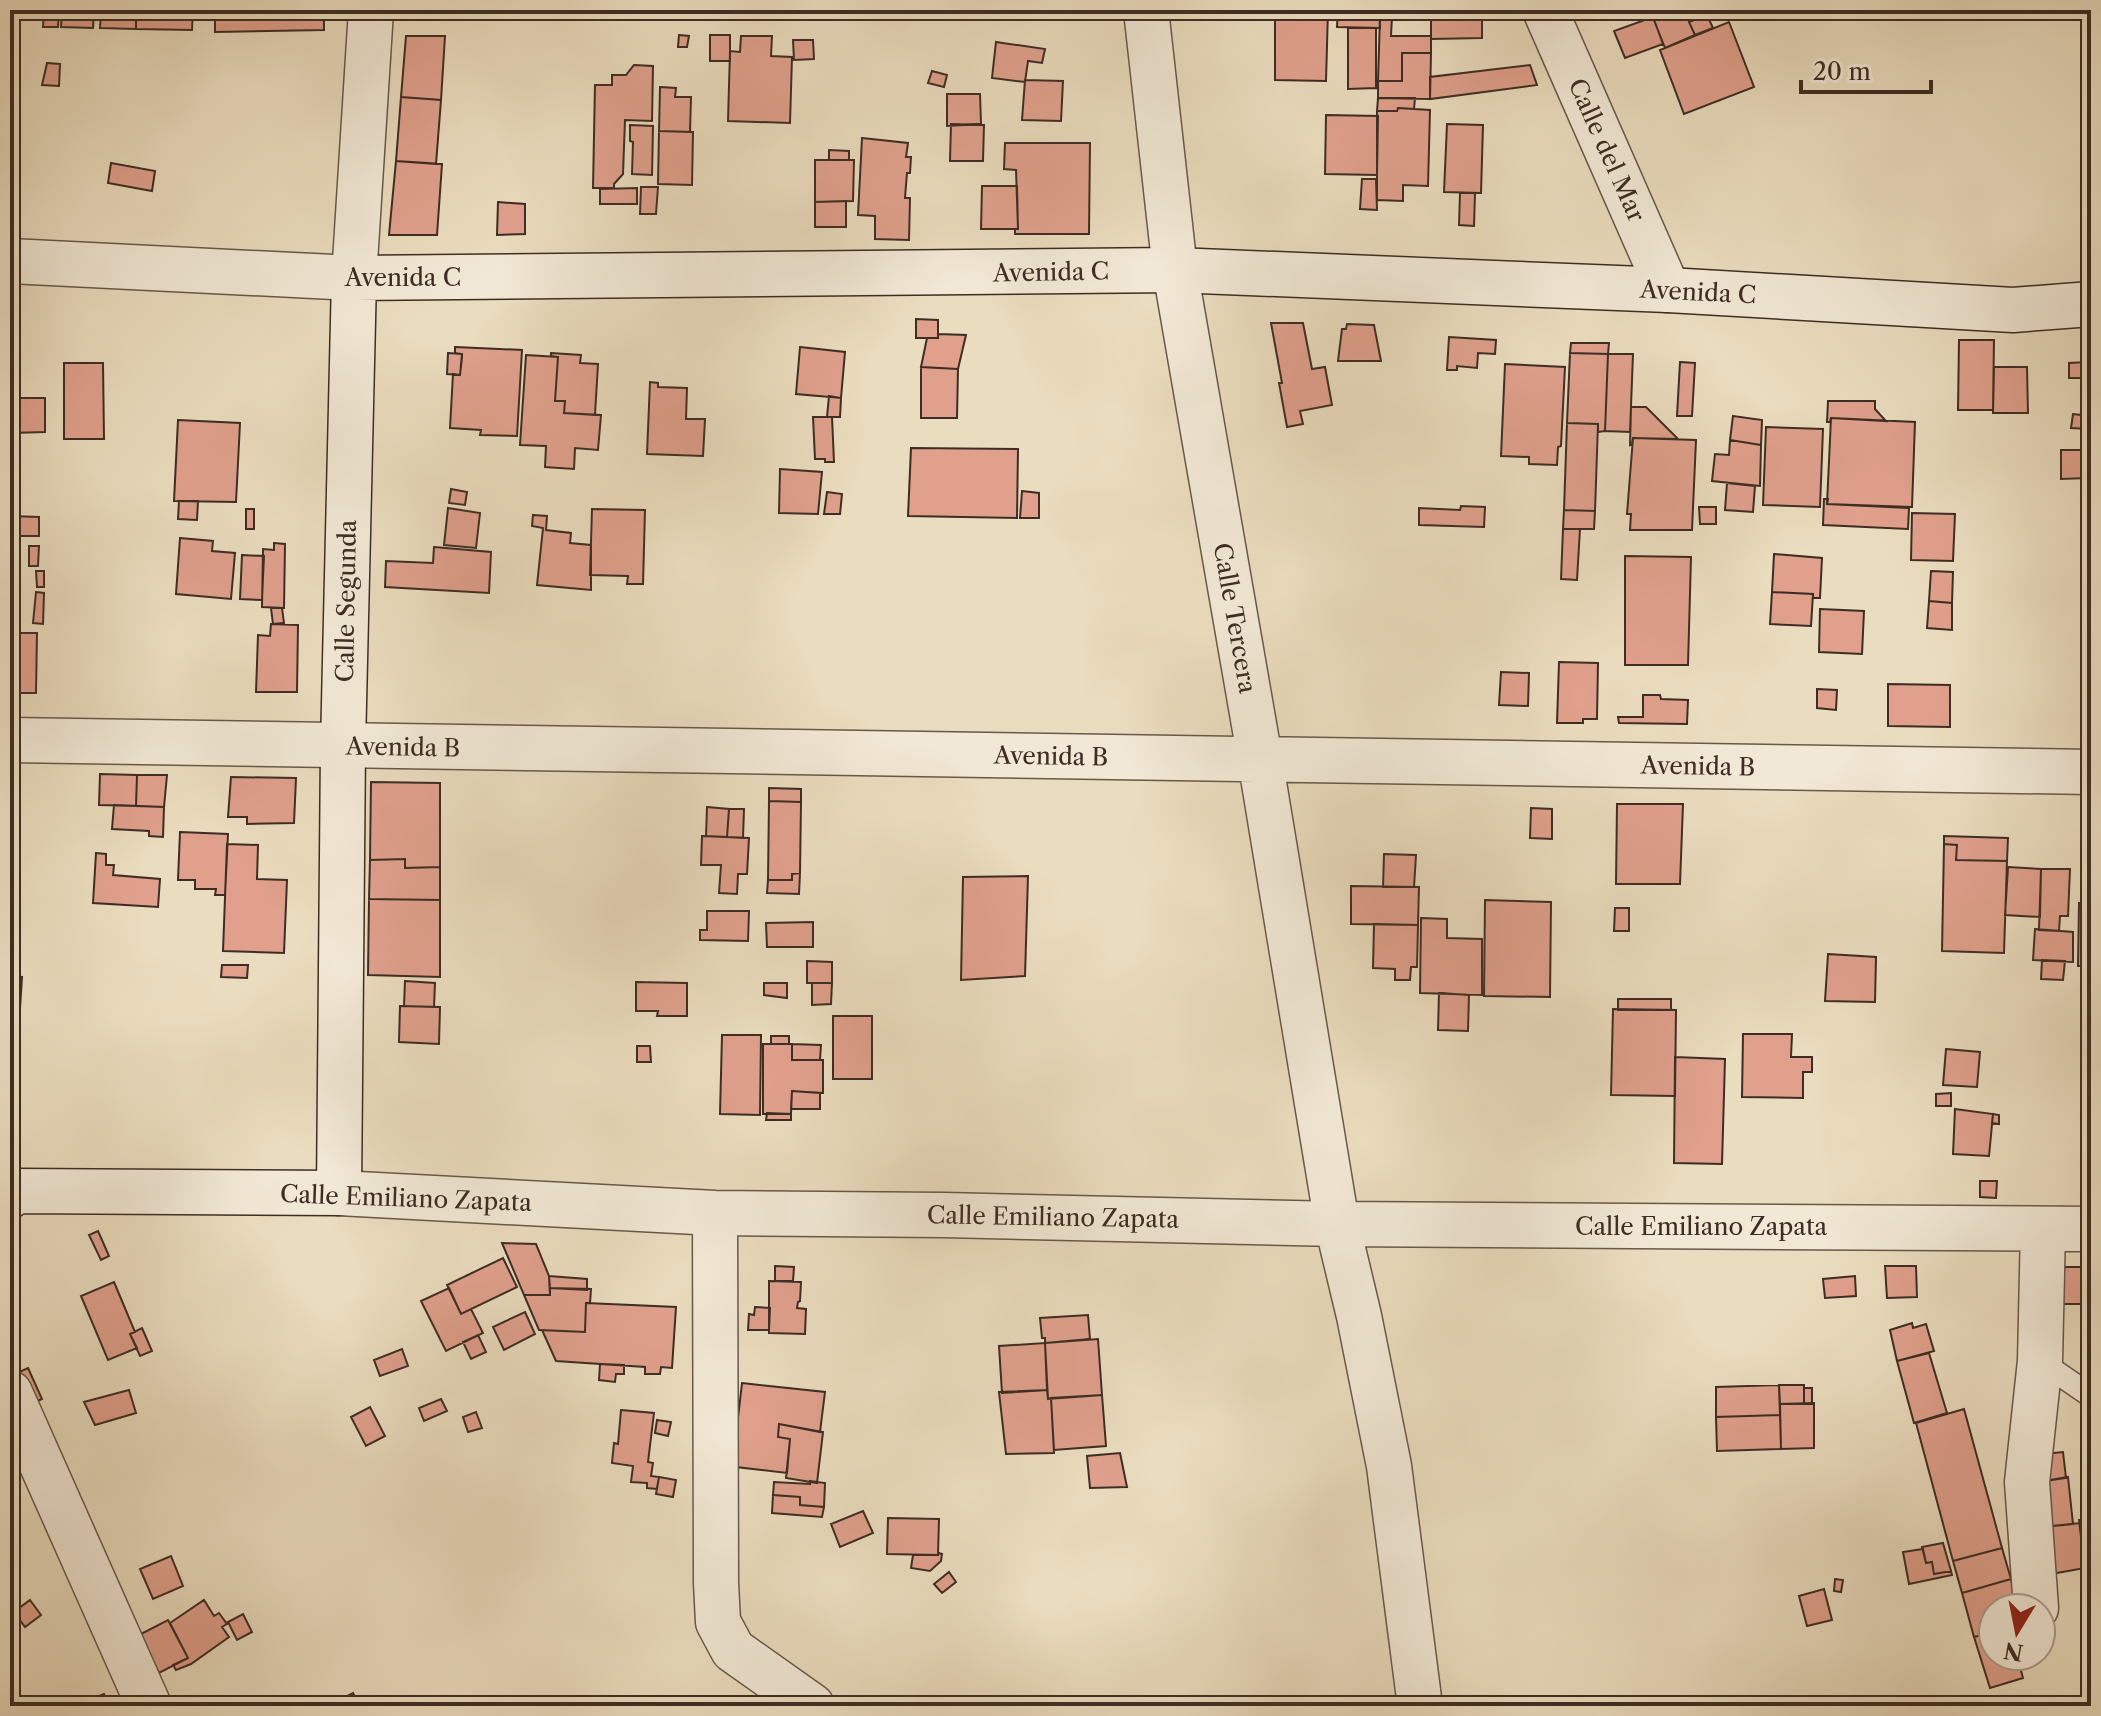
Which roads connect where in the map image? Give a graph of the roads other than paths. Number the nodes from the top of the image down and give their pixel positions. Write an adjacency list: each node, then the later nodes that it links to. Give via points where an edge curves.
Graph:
1 (371, 10): 6 (street, Calle Segunda)
2 (1146, 10): 5 (street, Calle Tercera)
3 (1545, 10): 7 (street, Calle del Mar)
4 (10, 261): 6 (street, Avenida C)
5 (1175, 270): 6 (street, Avenida C); 7 (street, Avenida C); 11 (street, Calle Tercera)
6 (354, 278): 10 (street, Calle Segunda)
7 (1668, 290): 8 (street, Avenida C, via 2013,310)
8 (2091, 304)
9 (10, 740): 10 (street, Avenida B)
10 (343, 746): 11 (street, Avenida B); 14 (street, Calle Segunda)
11 (1260, 759): 12 (street, Avenida B); 16 (street, Calle Tercera)
12 (2091, 772)
13 (12, 1192): 14 (street, Calle Emiliano Zapata)
14 (339, 1193): 15 (street, Calle Emiliano Zapata)
15 (715, 1213): 16 (street, Calle Emiliano Zapata); 24 (street, via 718,1622 733,1650)
16 (1337, 1224): 17 (street, Calle Emiliano Zapata); 25 (street, Calle Tercera, via 1389,1466)
17 (2043, 1229): 18 (street, Calle Emiliano Zapata); 19 (street)
18 (2091, 1229)
19 (2040, 1361): 21 (lane); 22 (street, via 2027,1482)
20 (10, 1393): 23 (street)
21 (2091, 1396)
22 (2035, 1592)
23 (149, 1706)
24 (812, 1706)
25 (1420, 1706)

